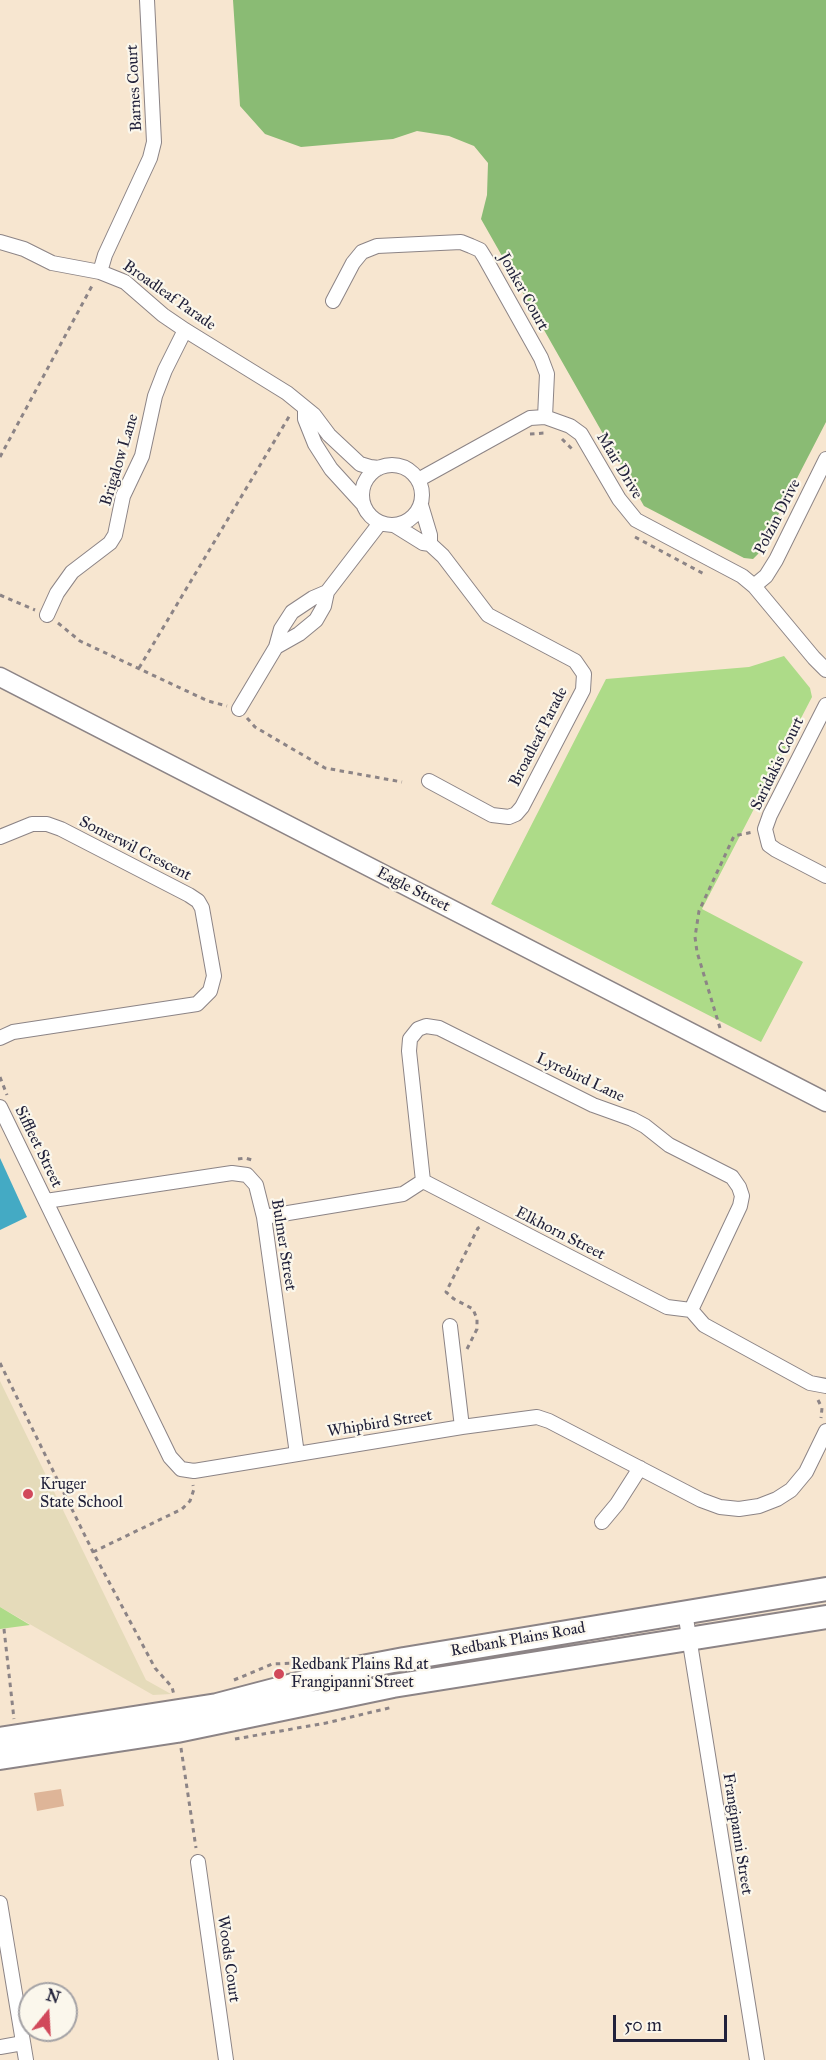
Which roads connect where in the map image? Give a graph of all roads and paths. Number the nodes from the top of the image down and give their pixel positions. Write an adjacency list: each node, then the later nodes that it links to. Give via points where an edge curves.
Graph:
1 (147, 0): 3 (street, Barnes Court, via 154,142)
2 (0, 242): 3 (street, Broadleaf Parade, via 52,263)
3 (100, 272): 5 (street, Broadleaf Parade, via 125,282); 8 (path)
4 (333, 301): 7 (street, Jonker Court, via 352,263 362,252 377,246 461,242 480,250 541,358 547,374)
5 (185, 330): 6 (street, Broadleaf Parade, via 267,379); 21 (street, Brigalow Lane, via 155,396 141,456 123,496 115,535 72,572)
6 (301, 406): 10 (street, Broadleaf Parade, via 360,464); 13 (street, via 315,444 331,469); 23 (path)
7 (545, 417): 12 (street, via 518,423); 18 (street, Mair Drive, via 581,434 619,500 636,520)
8 (0, 457)
9 (826, 459): 11 (street, Polzin Drive)
10 (379, 468): 12 (street, via 402,467); 13 (street, via 364,482)
11 (823, 474): 18 (street, Polzin Drive, via 776,560)
12 (418, 480): 14 (street)
13 (362, 503): 15 (street)
14 (421, 505): 16 (street, via 413,518); 17 (street)
15 (380, 524): 16 (street); 19 (street)
16 (394, 525): 17 (street, Broadleaf Parade)
17 (430, 544): 28 (street, Broadleaf Parade, via 451,563 488,615 575,662 585,681 516,814 492,814)
18 (754, 586): 24 (street, Mair Drive)
19 (327, 592): 22 (street, via 316,620); 22 (street, via 292,612 280,629)
20 (0, 595): 21 (path)
21 (47, 615): 23 (path, via 80,641)
22 (276, 647): 27 (street)
23 (139, 668): 27 (path, via 208,701)
24 (826, 669)
25 (0, 677): 35 (street, Eagle Street)
26 (826, 705): 30 (street, Saridakis Court)
27 (239, 709): 29 (path, via 255,727 325,768)
28 (429, 781)
29 (402, 782)
30 (765, 830): 32 (street, Saridakis Court, via 769,845); 33 (path, via 734,836 699,911 697,952)
31 (0, 837): 34 (street, Somerwil Crescent, via 32,825 47,824 189,895 202,908 214,975 210,991 197,1004 13,1032)
32 (826, 876)
33 (720, 1028)
34 (0, 1038)
35 (826, 1102)
36 (0, 1107): 38 (street, Siffleet Street)
37 (423, 1181): 39 (street, via 403,1194); 41 (street, Elkhorn Street, via 667,1307); 41 (street, Lyrebird Lane, via 409,1051 410,1039 426,1026 439,1028 593,1105 632,1119 669,1145 732,1177 740,1187 740,1206)
38 (46, 1202): 39 (street, Bulmer Street, via 232,1173 247,1175 256,1185); 49 (street, Whipbird Street, via 170,1457 181,1469 194,1471)
39 (264, 1217): 49 (street, Bulmer Street)
40 (491, 1231): 43 (path, via 478,1228 446,1292 473,1309 477,1319 477,1329)
41 (691, 1310): 45 (street, via 704,1325 810,1383)
42 (450, 1326): 47 (street)
43 (466, 1353)
44 (0, 1363): 53 (path)
45 (826, 1386)
46 (814, 1397): 48 (path, via 820,1401)
47 (462, 1426): 49 (street, Whipbird Street); 50 (street, Whipbird Street, via 537,1418)
48 (823, 1426): 50 (street, Whipbird Street, via 813,1458 800,1481 777,1499 759,1506 720,1507)
49 (297, 1454)
50 (640, 1468): 52 (street)
51 (191, 1479): 53 (path, via 194,1489 182,1509)
52 (602, 1522)
53 (93, 1552): 59 (path, via 155,1668 172,1687)
54 (826, 1589): 55 (main road, Redbank Plains Road)
55 (685, 1612): 58 (street, Frangipanni Street); 62 (main road, Redbank Plains Road, via 397,1661 218,1705)
56 (826, 1617): 58 (main road, Redbank Plains Road)
57 (4, 1629): 60 (path)
58 (689, 1638): 61 (main road, Redbank Plains Road, via 393,1686); 70 (street, Frangipanni Street)
59 (174, 1697)
60 (14, 1721)
61 (177, 1731): 63 (main road, Redbank Plains Road); 64 (path)
62 (0, 1739)
63 (0, 1758)
64 (198, 1862): 69 (street, Woods Court)
65 (0, 1904): 66 (street)
66 (23, 2043): 67 (street); 68 (street)
67 (0, 2047)
68 (26, 2060)
69 (226, 2060)
70 (757, 2060)

